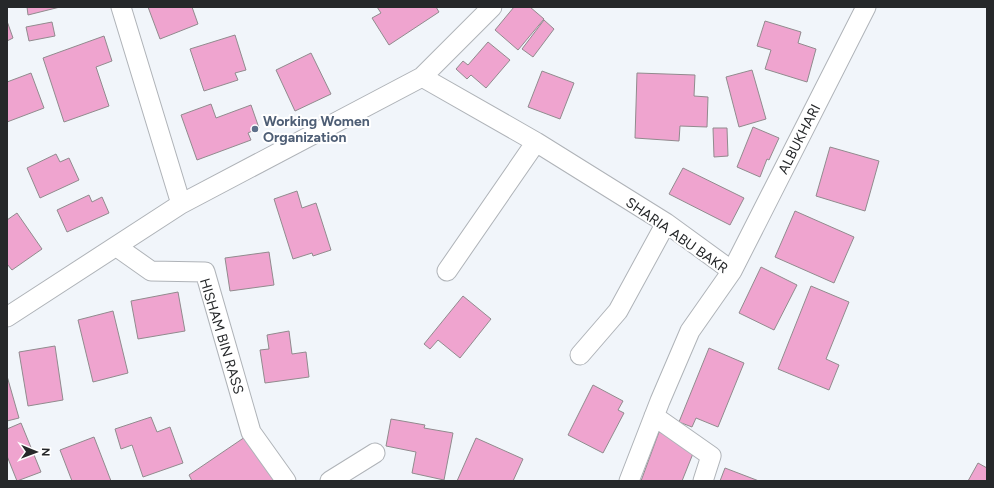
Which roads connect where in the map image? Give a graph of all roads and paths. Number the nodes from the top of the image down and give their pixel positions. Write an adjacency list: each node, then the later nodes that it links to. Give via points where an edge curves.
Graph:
1 (121, 7): 6 (street)
2 (492, 7): 4 (street)
3 (866, 7): 10 (street, ALBUKHARI)
4 (422, 77): 5 (street, SHARIA ABU BAKR); 6 (street)
5 (536, 142): 7 (street, SHARIA ABU BAKR); 9 (street)
6 (181, 204): 8 (street)
7 (666, 224): 10 (street, SHARIA ABU BAKR); 12 (street, via 618,311)
8 (117, 247): 11 (street); 15 (street, HISHAM BIN RASS, via 151,271 204,272 251,432)
9 (447, 271)
10 (732, 271): 13 (street, SHARIA ABU BAKR, via 690,331)
11 (7, 317)
12 (580, 355)
13 (654, 416): 17 (street, SHARIA ABU BAKR); 18 (street, via 711,456)
14 (375, 452): 16 (street)
15 (286, 481)
16 (330, 481)
17 (629, 481)
18 (703, 481)

